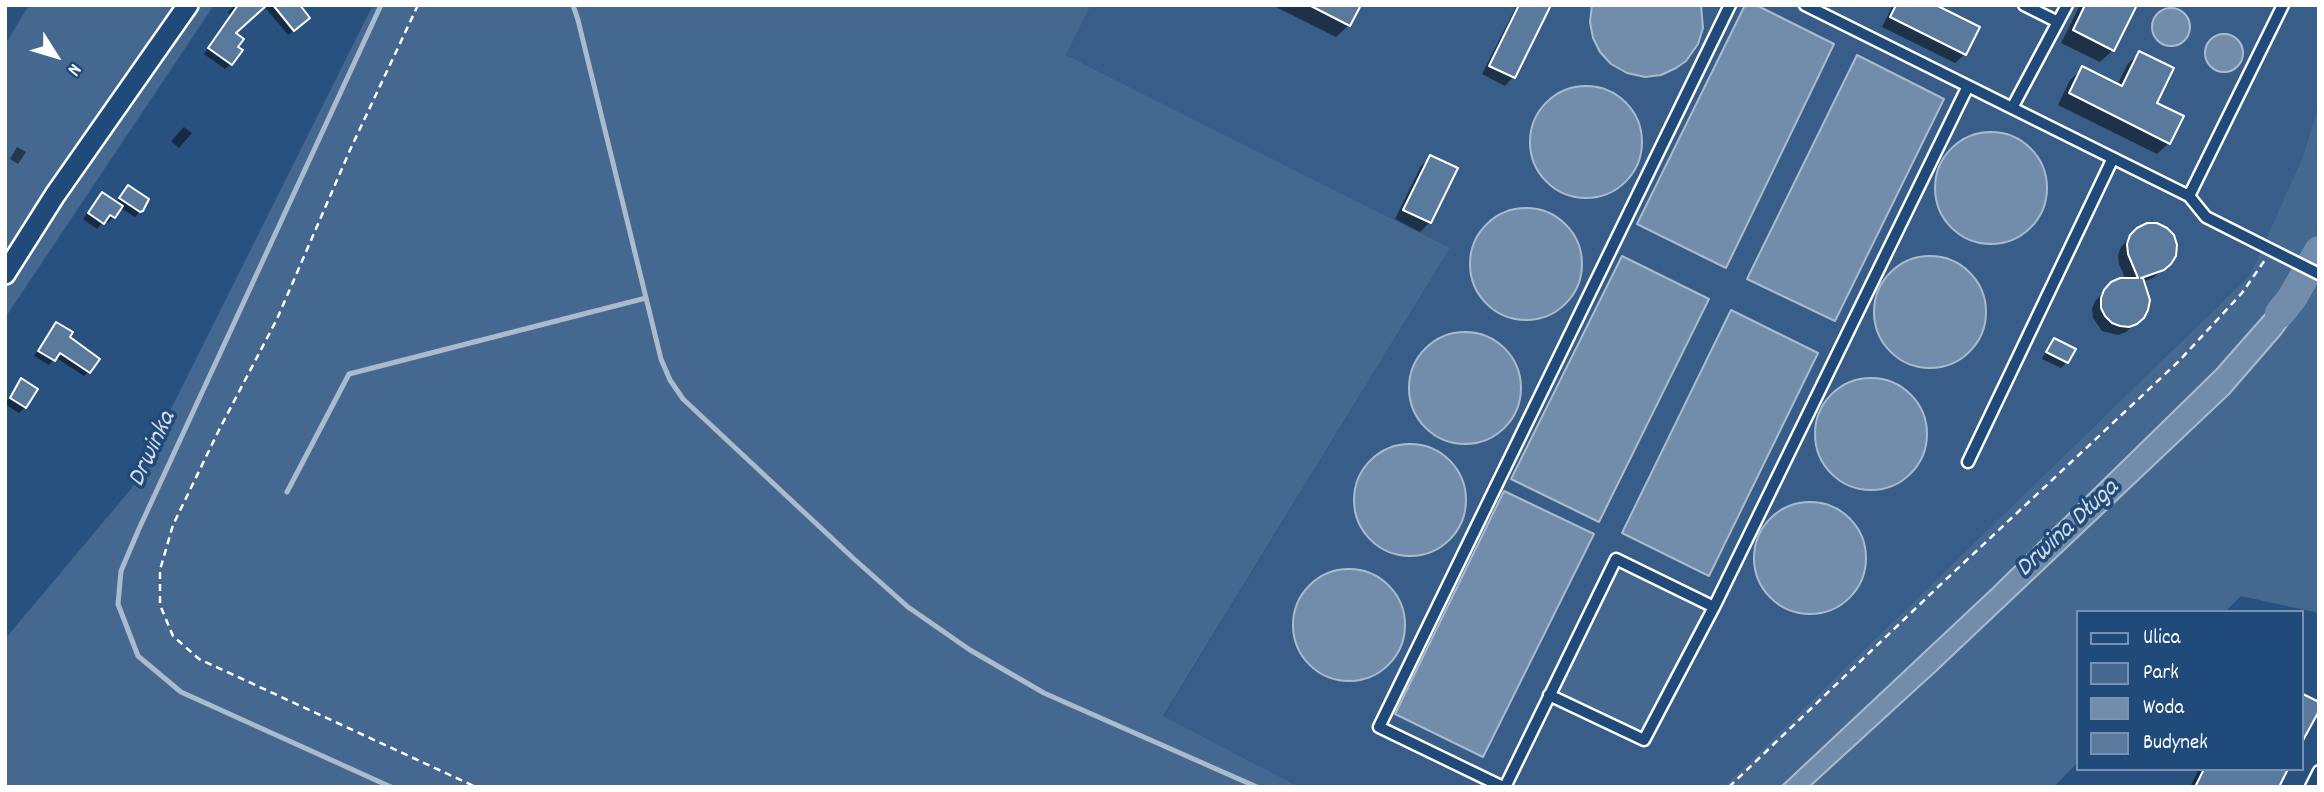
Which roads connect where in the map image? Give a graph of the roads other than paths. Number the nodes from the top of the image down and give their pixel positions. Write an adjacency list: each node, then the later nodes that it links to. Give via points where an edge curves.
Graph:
1 (188, 5): 12 (street)
2 (1730, 5): 18 (lane, via 1379,727)
3 (1805, 5): 8 (lane)
4 (2024, 5): 7 (lane)
5 (2067, 5): 7 (lane)
6 (2283, 5): 11 (lane)
7 (2057, 22): 9 (lane)
8 (1968, 86): 9 (lane); 15 (lane)
9 (2012, 108): 10 (lane)
10 (2113, 158): 11 (lane); 14 (lane)
11 (2189, 196): 13 (lane, via 2206,217)
12 (5, 274)
13 (2319, 274)
14 (1968, 462)
15 (1714, 607): 16 (lane, via 1644,740); 16 (lane, via 1616,559)
16 (1549, 695): 18 (lane)
17 (2319, 771): 19 (lane)
18 (1504, 787)
19 (2311, 787)

